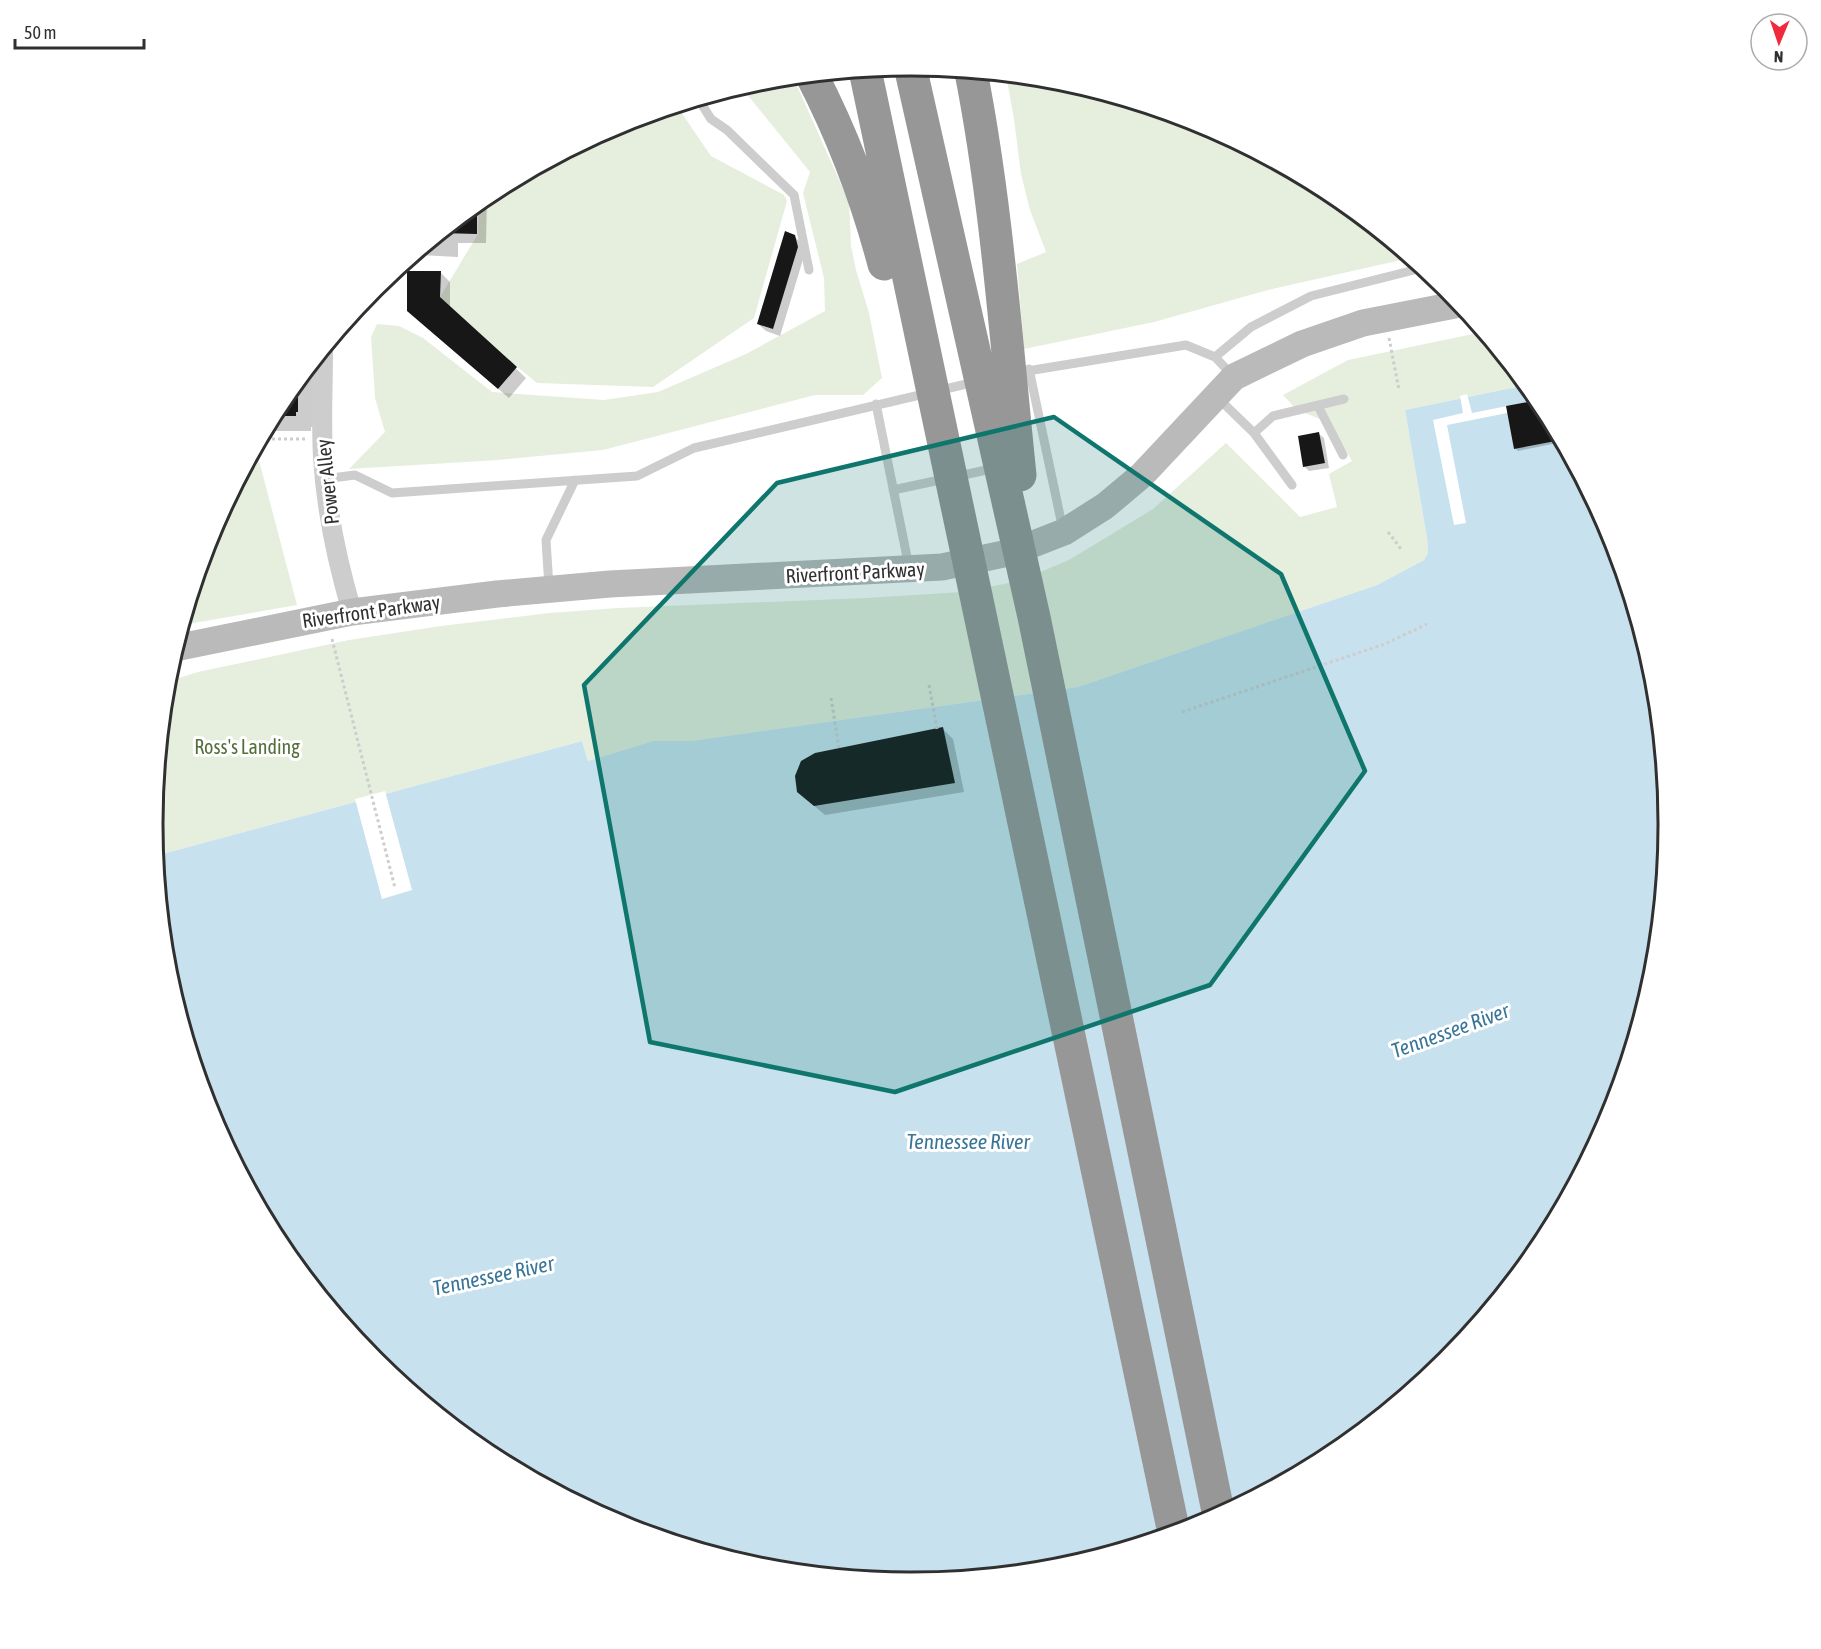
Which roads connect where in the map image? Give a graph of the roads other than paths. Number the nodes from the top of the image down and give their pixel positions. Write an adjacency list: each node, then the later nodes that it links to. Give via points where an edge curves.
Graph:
1 (911, 76): 32 (highway)
2 (866, 78): 6 (highway)
3 (972, 79): 32 (highway, via 996,246)
4 (816, 83): 6 (highway)
5 (703, 106): 7 (lane, via 711,119 794,195)
6 (895, 264): 34 (highway, via 982,628)
7 (810, 270)
8 (1413, 270): 10 (lane, via 1311,296 1251,327)
9 (1449, 306): 15 (main road, Riverfront Parkway, via 1353,326 1302,344)
10 (1215, 357): 12 (lane, via 1186,345); 15 (lane)
11 (323, 362): 24 (street, Power Alley)
12 (1029, 369): 13 (lane); 21 (lane)
13 (996, 377)
14 (986, 379): 17 (lane)
15 (1225, 387): 19 (lane); 28 (main road, Riverfront Parkway, via 1142,475 1105,506)
16 (1344, 399): 18 (lane)
17 (876, 404): 25 (lane, via 694,448 637,476); 27 (lane)
18 (1318, 406): 19 (lane, via 1273,416); 20 (lane)
19 (1254, 433): 26 (lane)
20 (1343, 455)
21 (1048, 456): 22 (lane); 28 (lane)
22 (1037, 459)
23 (1026, 461): 27 (lane)
24 (324, 479): 25 (lane, via 355,475 392,493); 31 (street, Power Alley)
25 (575, 480): 30 (lane, via 546,540)
26 (1292, 485)
27 (893, 490): 29 (lane)
28 (1064, 532): 29 (main road, Riverfront Parkway, via 1013,552 942,567)
29 (909, 569): 30 (main road, Riverfront Parkway)
30 (549, 589): 31 (main road, Riverfront Parkway)
31 (352, 612): 33 (main road, Riverfront Parkway)
32 (1034, 617): 35 (highway)
33 (185, 646)
34 (1135, 1344): 36 (highway); 37 (highway)
35 (1217, 1506)
36 (1172, 1525)
37 (1157, 1531)

